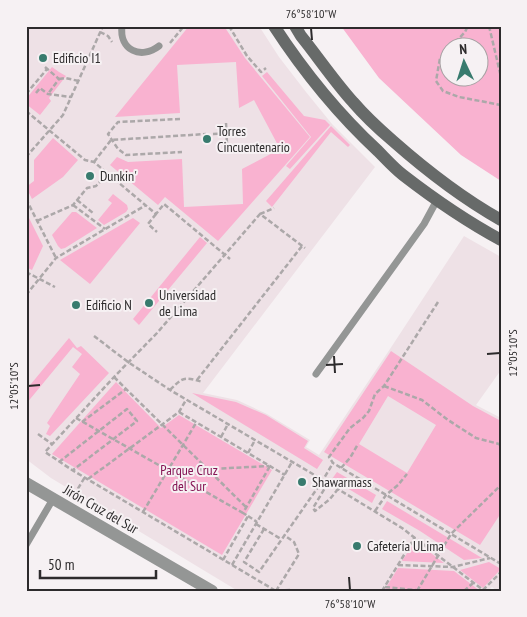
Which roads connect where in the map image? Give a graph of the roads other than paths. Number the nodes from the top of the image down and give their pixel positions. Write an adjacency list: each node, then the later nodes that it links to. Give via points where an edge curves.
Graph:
1 (122, 26): 4 (lane, via 122,40 132,50 146,53)
2 (274, 26): 5 (street, via 313,83 339,113 401,173)
3 (295, 26): 6 (street, via 352,102 378,128 441,180)
4 (159, 46)
5 (436, 200): 7 (street); 8 (lane, via 424,224)
6 (501, 220)
7 (501, 240)
8 (316, 374)
9 (27, 486): 10 (street, Jirón Cruz del Sur)
10 (53, 499): 11 (lane); 12 (street, Jirón Cruz del Sur)
11 (26, 546)
12 (212, 591)

